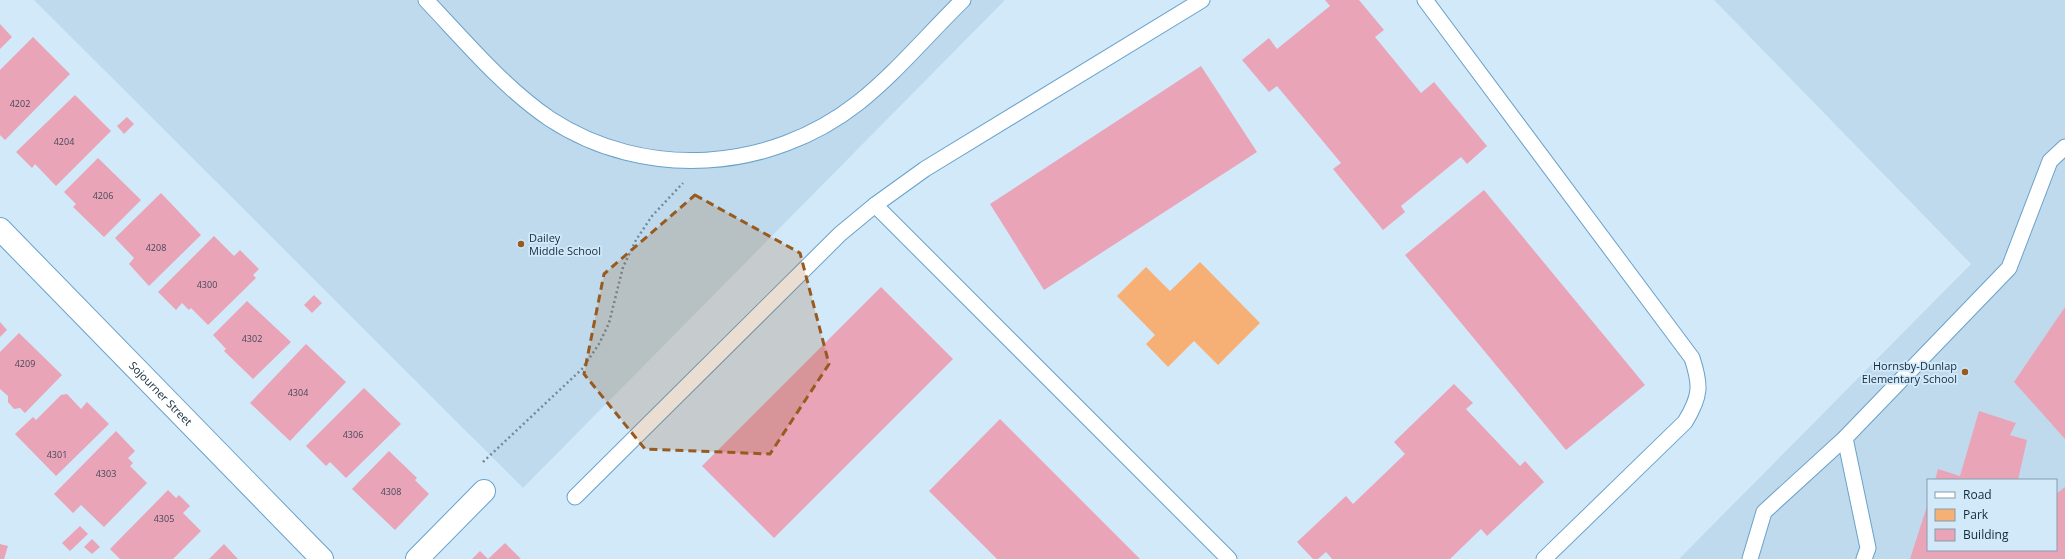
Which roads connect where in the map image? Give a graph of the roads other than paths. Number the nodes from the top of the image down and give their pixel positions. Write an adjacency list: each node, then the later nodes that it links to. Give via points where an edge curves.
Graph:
1 (426, 0): 2 (lane, via 509,86 529,104 568,130 635,155 686,162 715,161 761,152 814,131 858,103)
2 (963, 0)
3 (1202, 0): 6 (lane, via 925,169)
4 (1425, 0): 14 (lane, via 1692,358 1697,372 1700,388 1686,422)
5 (2065, 147): 8 (lane, via 2050,161 2009,268)
6 (875, 205): 10 (lane, via 840,234); 13 (lane)
7 (0, 229): 11 (street, Sojourner Street)
8 (1845, 438): 15 (lane, via 1764,512); 16 (lane, via 1868,548)
9 (484, 491): 12 (street)
10 (575, 497)
11 (322, 559)
12 (417, 559)
13 (1229, 559)
14 (1544, 559)
15 (1750, 559)
16 (1864, 559)

